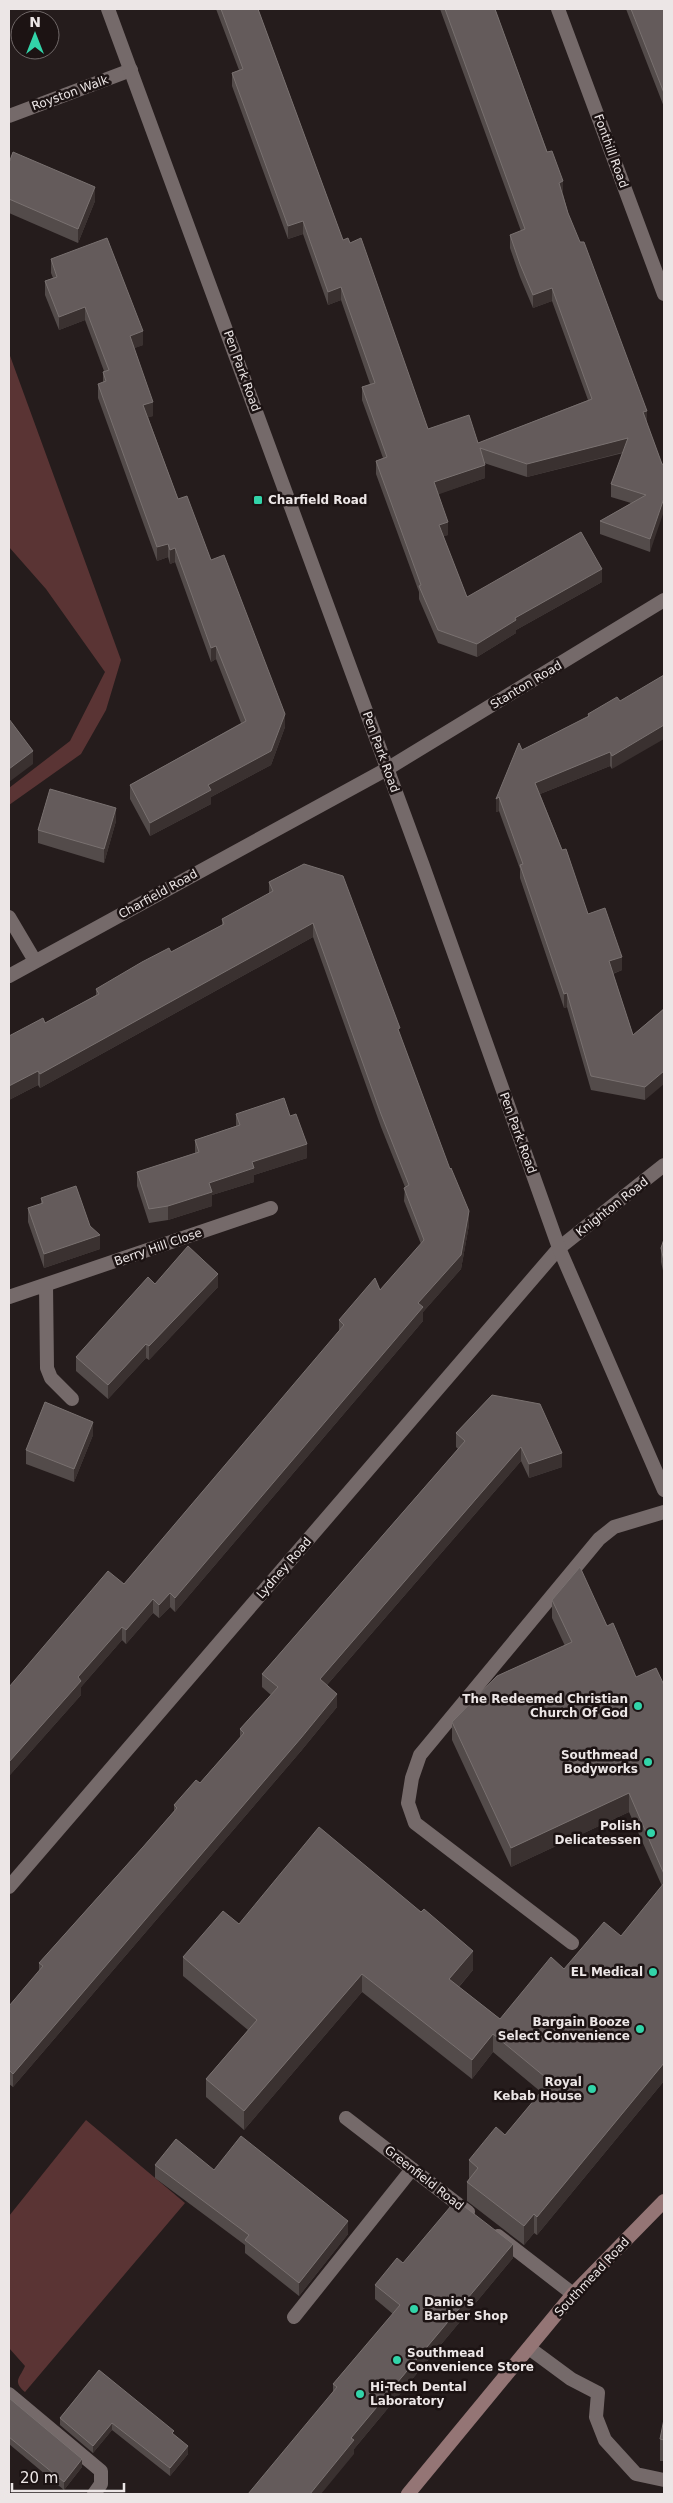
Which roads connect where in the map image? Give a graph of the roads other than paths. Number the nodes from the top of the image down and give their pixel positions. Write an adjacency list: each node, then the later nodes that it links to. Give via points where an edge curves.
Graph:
1 (108, 9): 3 (street, Pen Park Road)
2 (558, 9): 5 (street, Fonthill Road)
3 (131, 70): 4 (street, Royston Walk); 7 (street, Pen Park Road)
4 (9, 116)
5 (664, 294)
6 (664, 600): 7 (street, Stanton Road)
7 (387, 769): 9 (street, Charfield Road); 13 (street, Pen Park Road)
8 (9, 917): 9 (street)
9 (34, 961): 10 (street, Charfield Road)
10 (9, 976)
11 (664, 1165): 13 (street, Knighton Road)
12 (271, 1208): 14 (street, Berry Hill Close)
13 (559, 1248): 17 (street, Pen Park Road); 19 (street, Lydney Road)
14 (46, 1285): 15 (street, Berry Hill Close); 16 (street, via 48,1368 51,1378)
15 (9, 1297)
16 (72, 1399)
17 (664, 1490)
18 (664, 1512): 20 (street, via 614,1527 599,1539 420,1755 412,1778 408,1803 415,1823)
19 (9, 1886)
20 (572, 1943)
21 (346, 2118): 22 (street, Greenfield Road)
22 (412, 2169): 24 (street, Greenfield Road); 25 (street)
23 (664, 2201): 24 (main road, Southmead Road)
24 (573, 2294): 26 (main road, Southmead Road)
25 (294, 2317)
26 (529, 2348): 28 (street, via 571,2379 598,2393 596,2417 605,2440 636,2474); 30 (main road, Southmead Road)
27 (9, 2394): 29 (street, via 101,2471 101,2484)
28 (664, 2480)
29 (94, 2494)
30 (408, 2494)

